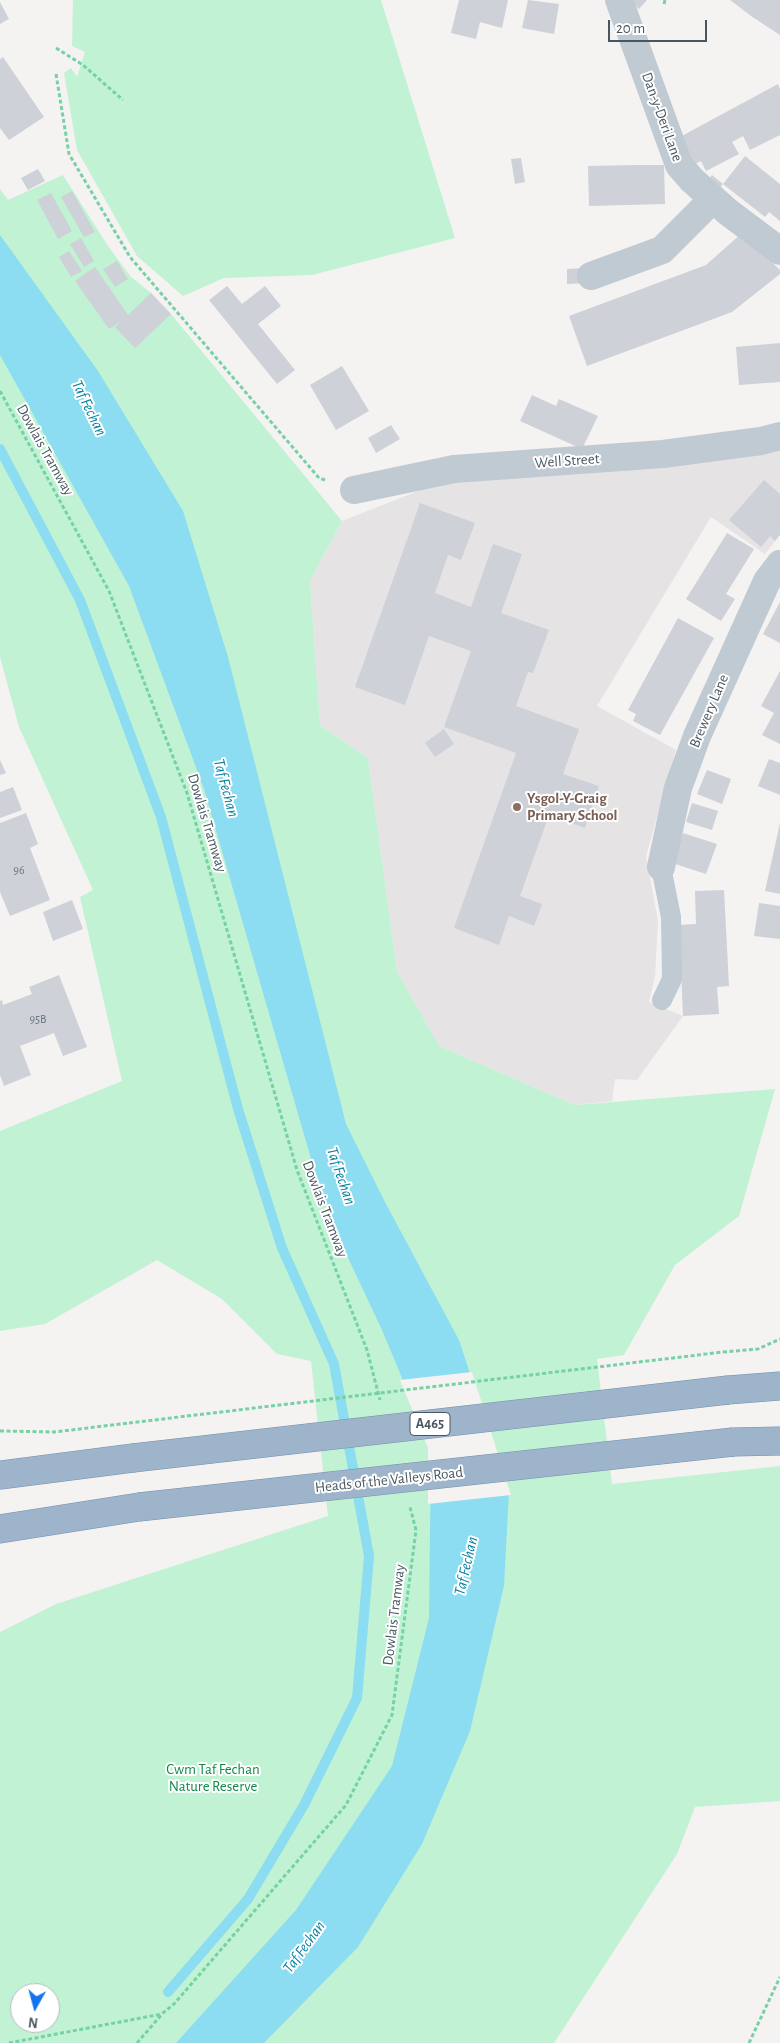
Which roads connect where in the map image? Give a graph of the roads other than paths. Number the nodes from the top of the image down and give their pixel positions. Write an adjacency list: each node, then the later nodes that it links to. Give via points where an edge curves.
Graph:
1 (619, 0): 2 (street, Dan-y-Deri Lane, via 679,165)
2 (713, 199): 3 (street, Dan-y-Deri Lane); 4 (street, via 662,250)
3 (780, 251)
4 (591, 276)
5 (780, 436): 6 (street, Well Street, via 663,454 454,469)
6 (354, 490)
7 (780, 564): 8 (street, Brewery Lane, via 767,581 697,736 678,788)
8 (661, 867): 9 (lane, via 671,917 672,980)
9 (662, 1000)
10 (780, 1386): 12 (highway, A465, bridge)
11 (780, 1442): 13 (highway, Heads of the Valleys Road, bridge, via 734,1442 139,1507)
12 (0, 1475)
13 (0, 1529)

